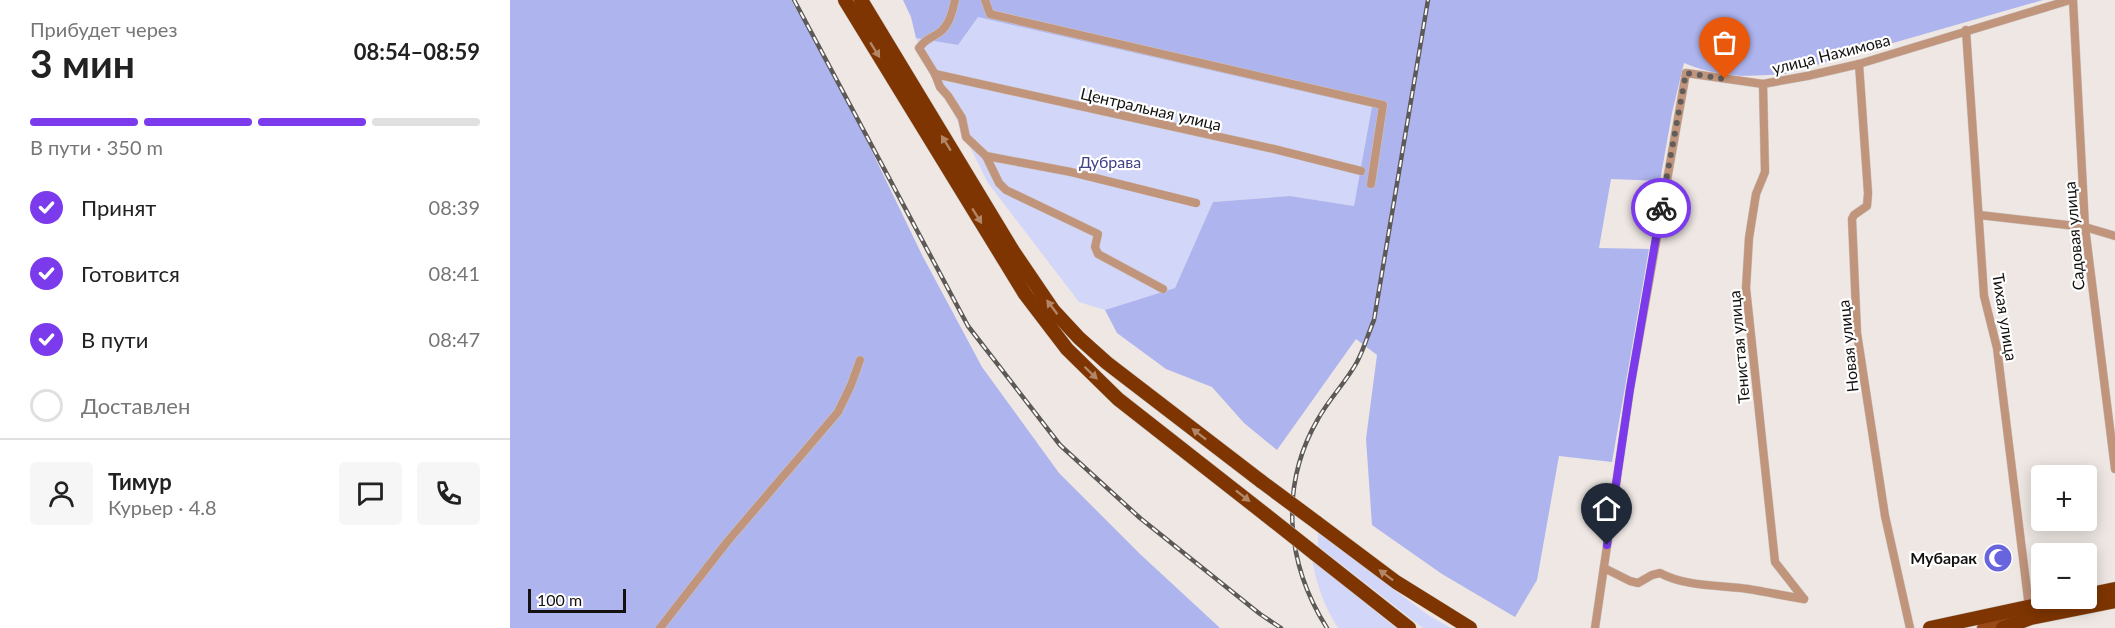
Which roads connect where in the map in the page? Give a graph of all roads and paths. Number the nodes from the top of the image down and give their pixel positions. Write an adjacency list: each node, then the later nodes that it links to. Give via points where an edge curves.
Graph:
1 (845, 0): 27 (highway, one-way to 27, bridge, via 1025,294 1066,349 1118,399)
2 (861, 0): 28 (highway, one-way to 2, bridge, via 1396,582 1079,338 1053,310 1000,230)
3 (955, 0): 8 (street, via 948,23 920,48)
4 (985, 0): 12 (street, via 990,14 1383,105)
5 (2072, 0): 6 (street, улица Нахимова); 15 (street, Садовая улица)
6 (1966, 30): 7 (street, улица Нахимова); 14 (street, Тихая улица)
7 (1859, 64): 9 (street, улица Нахимова); 30 (street, Новая улица, via 1868,193 1866,206 1852,219 1857,333 1885,516)
8 (935, 74): 10 (street, via 962,118 966,137); 11 (street, Центральная улица)
9 (1763, 84): 20 (street, улица Нахимова, via 1686,73 1630,389); 20 (street, Тенистая улица, via 1765,172 1752,216 1746,288 1775,562 1804,599 1669,578 1660,573 1638,583)
10 (986, 156): 13 (street, via 1071,171); 17 (street, via 1006,190 1098,234 1098,254)
11 (1361, 171)
12 (1371, 184)
13 (1196, 202)
14 (1979, 215): 15 (street); 25 (street, Тихая улица, via 1984,296 1997,348)
15 (2085, 227): 16 (street); 19 (street, Садовая улица)
16 (2115, 236)
17 (1163, 288)
18 (860, 360): 26 (street, via 838,412)
19 (2115, 469)
20 (1604, 568): 29 (street, улица Нахимова)
21 (2115, 589): 22 (highway)
22 (2097, 593)
23 (2115, 601): 25 (highway)
24 (2039, 609): 25 (highway)
25 (2030, 612): 31 (highway); 32 (main road); 33 (highway)
26 (660, 628)
27 (1409, 628)
28 (1470, 628)
29 (1594, 628)
30 (1910, 628)
31 (1930, 628)
32 (1983, 628)
33 (2003, 628)

